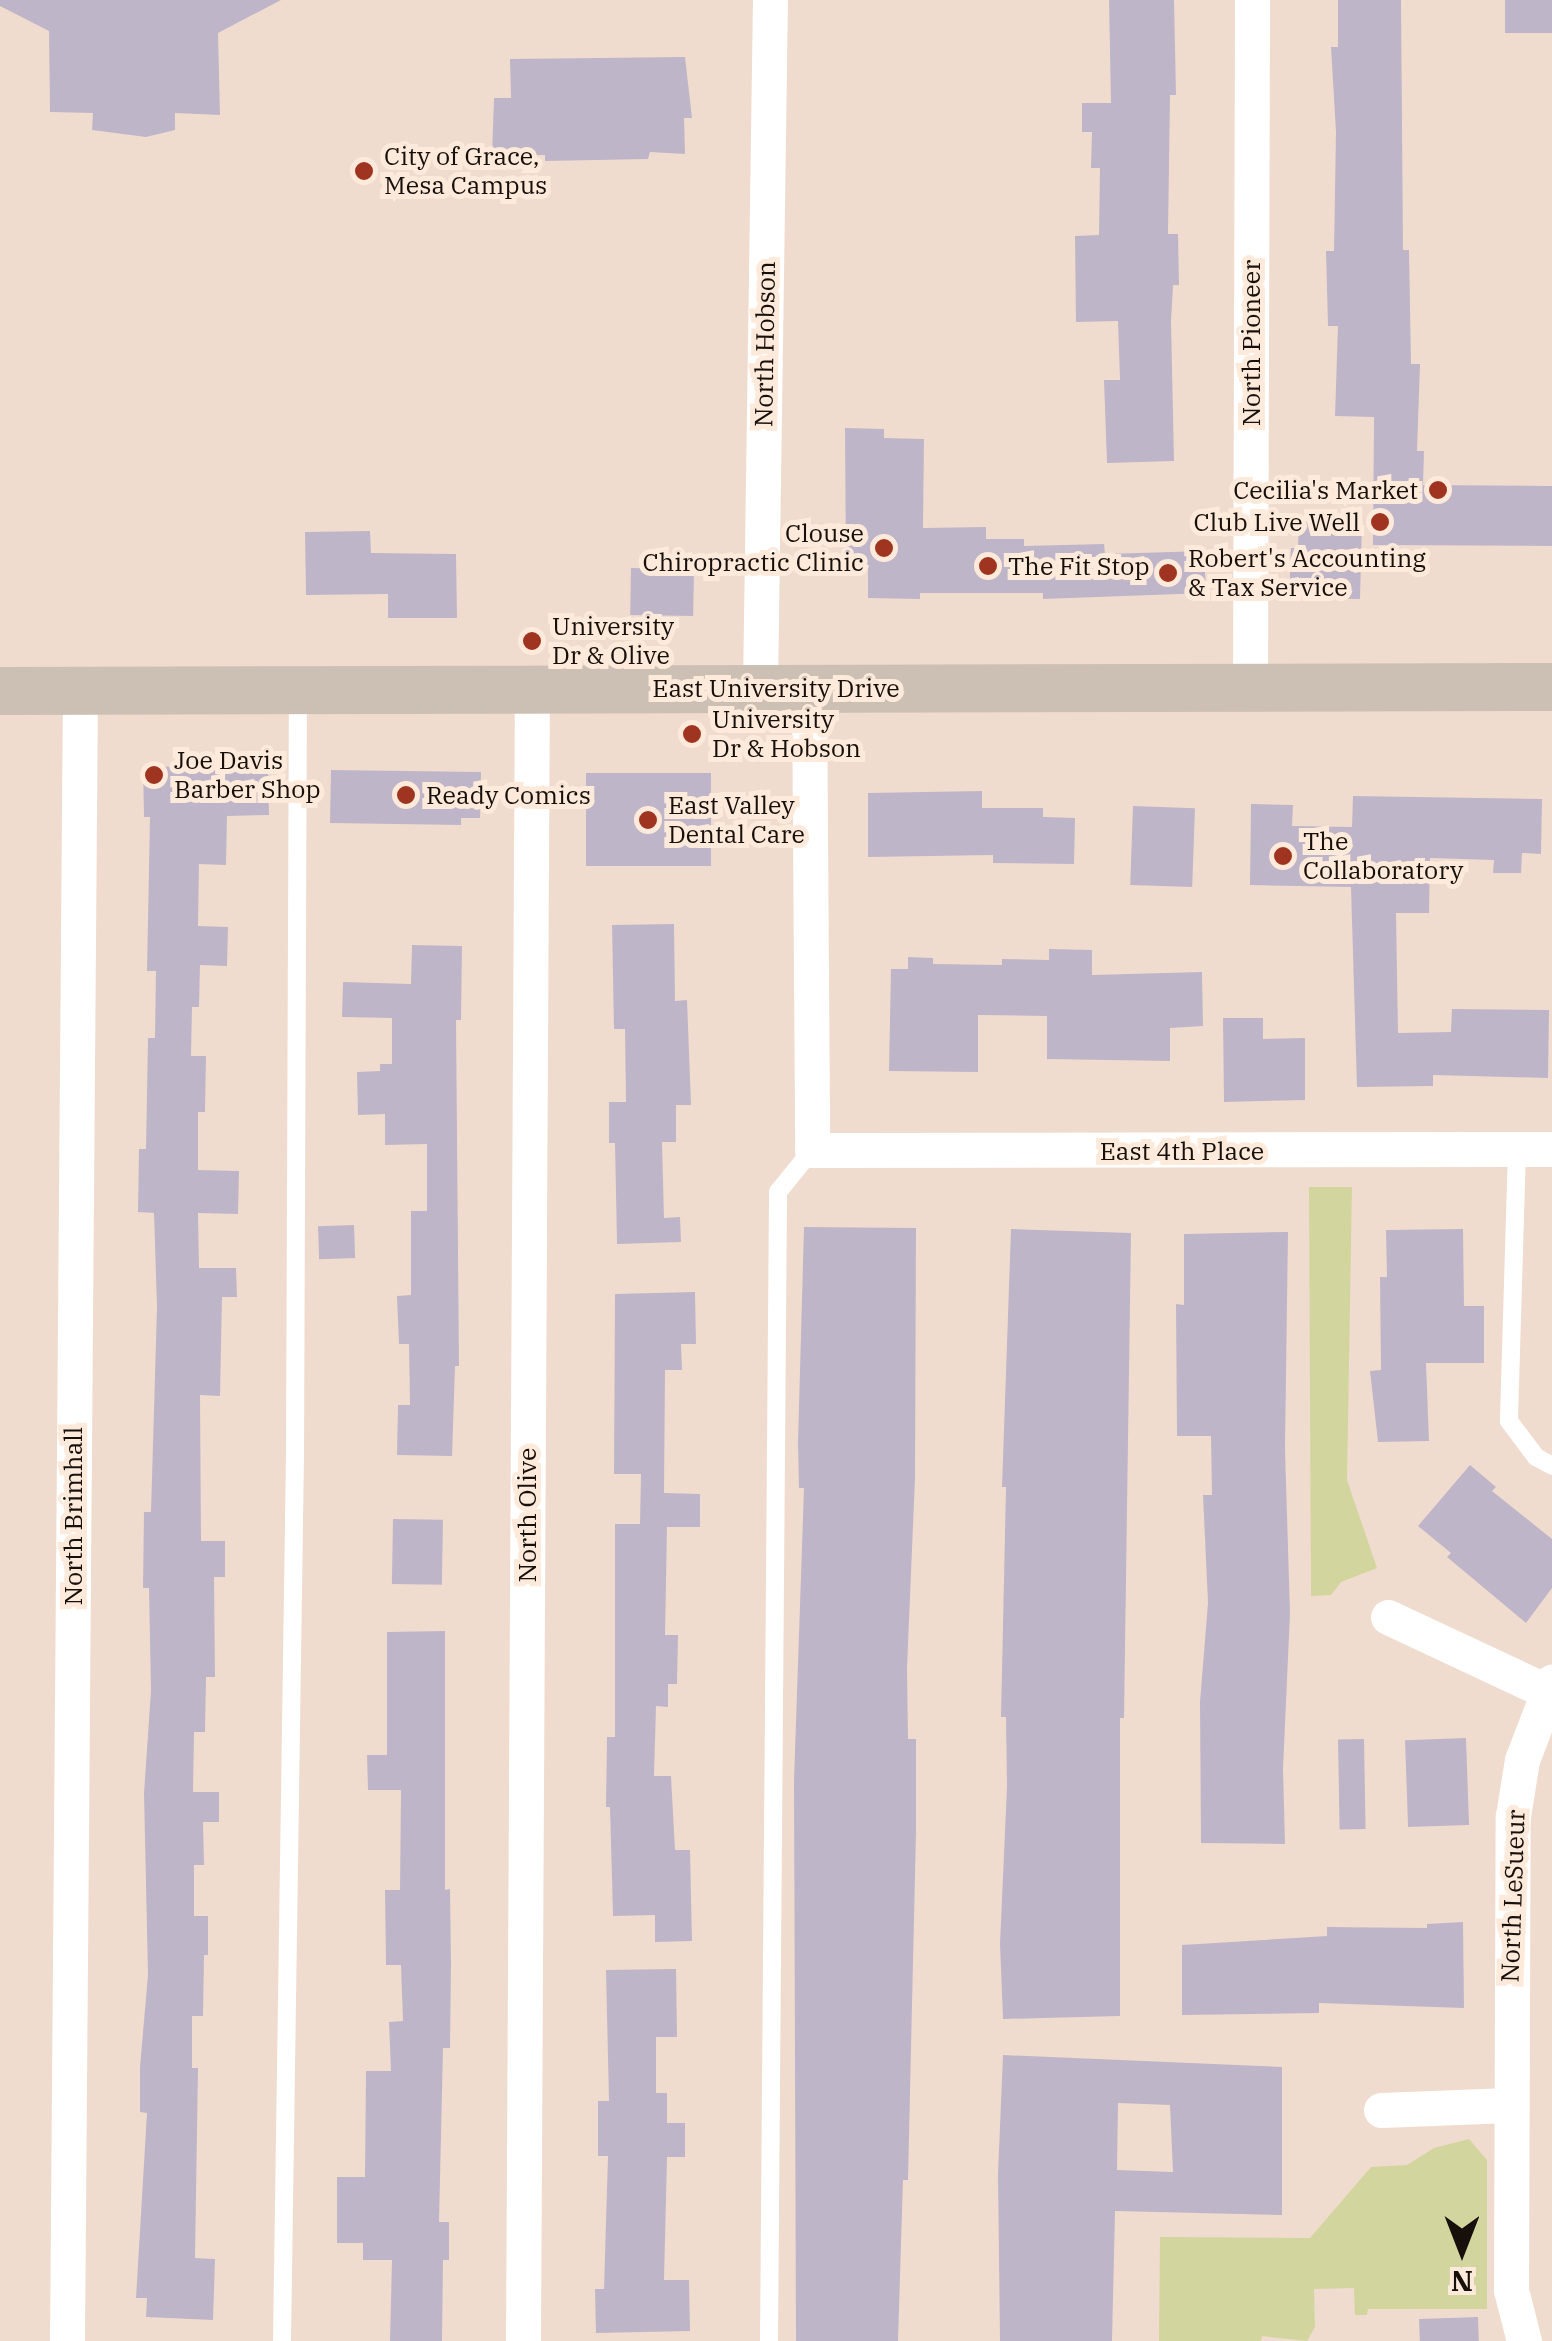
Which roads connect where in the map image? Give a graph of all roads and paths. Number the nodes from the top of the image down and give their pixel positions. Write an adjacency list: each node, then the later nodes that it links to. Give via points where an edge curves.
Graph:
1 (770, 0): 5 (street, North Hobson)
2 (1252, 0): 3 (street, North Pioneer)
3 (1250, 686): 4 (main road, East University Drive); 6 (main road, East University Drive)
4 (1552, 687)
5 (760, 688): 6 (main road, East University Drive); 7 (main road, East University Drive)
6 (809, 688): 12 (street)
7 (532, 689): 8 (main road, East University Drive); 20 (street, North Olive)
8 (298, 690): 10 (main road, East University Drive); 19 (lane)
9 (0, 691): 10 (main road, East University Drive)
10 (80, 691): 18 (street, North Brimhall)
11 (1535, 1149): 12 (street, East 4th Place); 13 (lane, via 1508,1420 1536,1457)
12 (812, 1150): 21 (lane, via 778,1192)
13 (1552, 1466)
14 (1388, 1617): 15 (street, North LeSueur)
15 (1549, 1687): 16 (street, North LeSueur, via 1522,1760 1513,1816)
16 (1508, 2105): 17 (street); 22 (street, North LeSueur, via 1511,2290)
17 (1381, 2110)
18 (67, 2341)
19 (282, 2341)
20 (523, 2341)
21 (769, 2341)
22 (1524, 2341)

